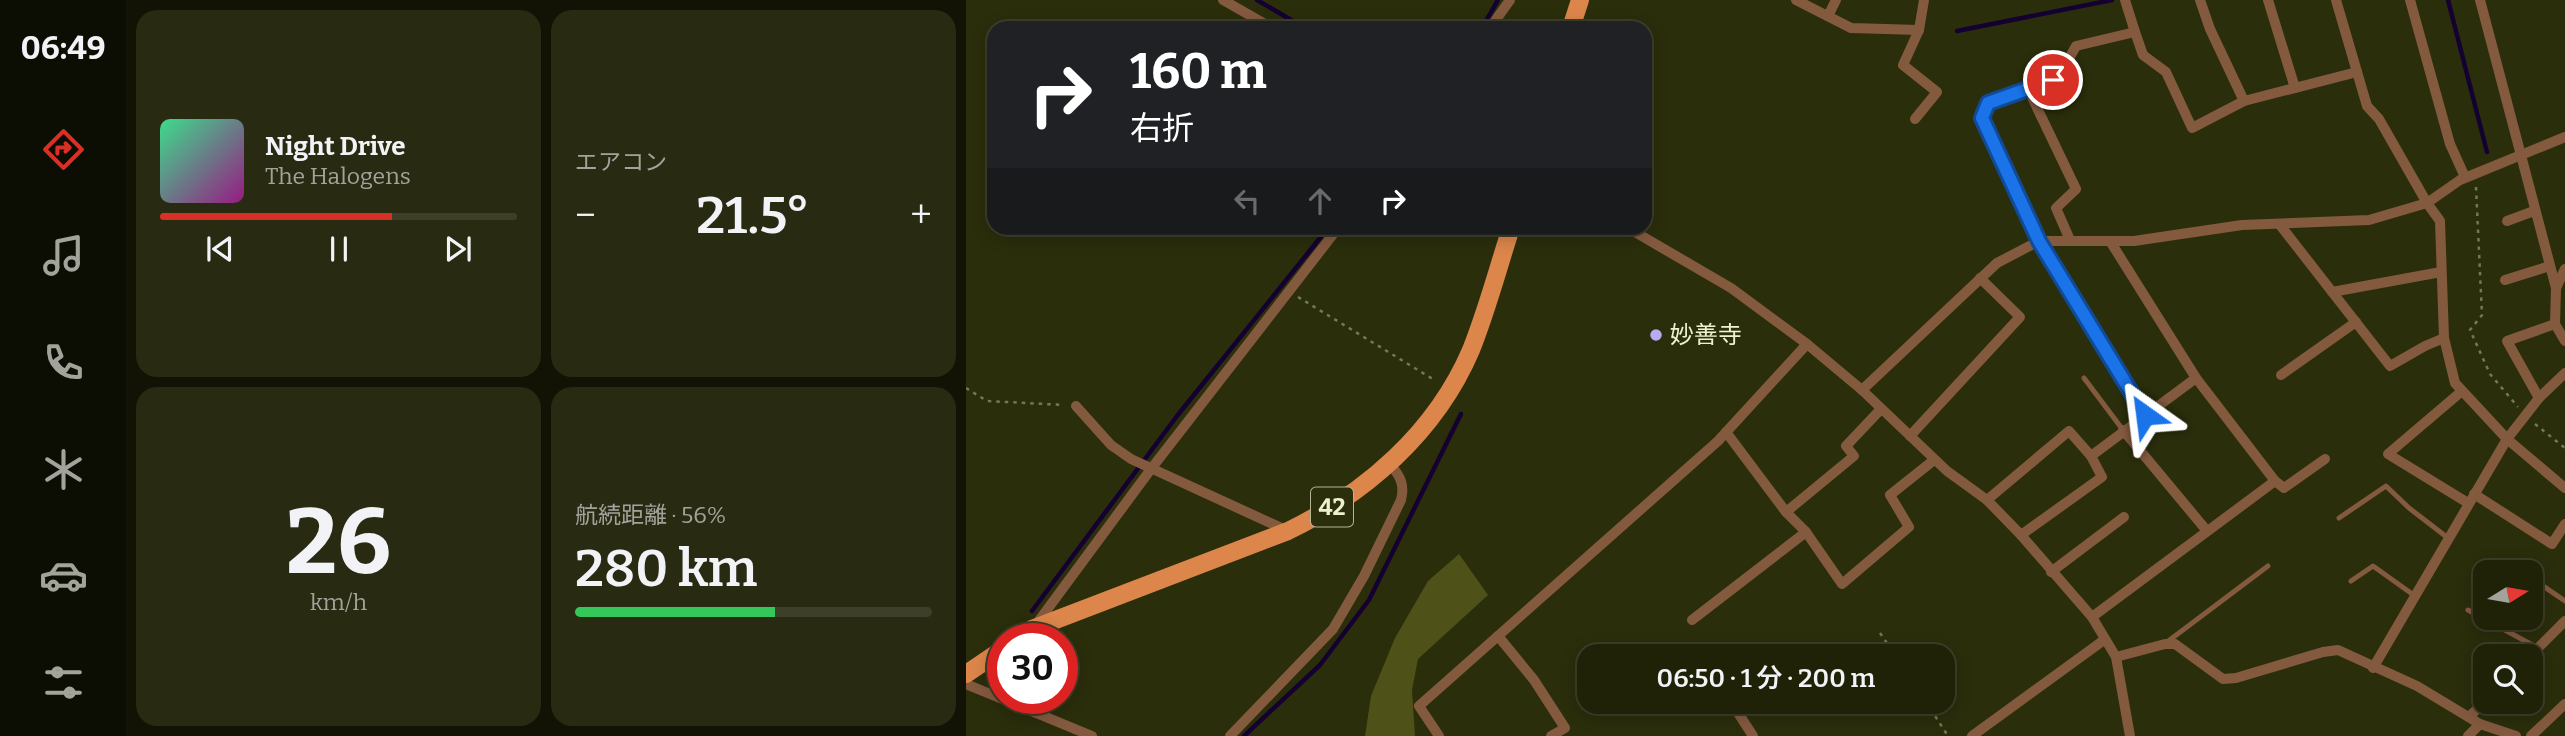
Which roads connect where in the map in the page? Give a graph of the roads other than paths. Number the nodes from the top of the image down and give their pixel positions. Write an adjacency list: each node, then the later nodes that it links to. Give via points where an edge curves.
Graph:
1 (1223, 0): 14 (street)
2 (1510, 0): 15 (street)
3 (1580, 0): 16 (main road)
4 (1796, 0): 13 (street)
5 (1836, 0): 13 (street)
6 (1924, 0): 17 (street)
7 (2125, 0): 18 (street)
8 (2200, 0): 22 (street)
9 (2268, 0): 20 (street)
10 (2336, 0): 19 (street)
11 (2410, 0): 26 (street, via 2450,144)
12 (2480, 0): 25 (street)
13 (1828, 16): 17 (street, via 1852,28)
14 (1260, 21)
15 (1495, 21)
16 (1573, 21)
17 (1919, 30): 23 (street, via 1903,65 1937,92)
18 (2135, 32): 21 (street, via 2076,46 2061,73); 22 (street, via 2143,55 2166,72 2192,128)
19 (2357, 72): 20 (street); 27 (street, via 2367,106)
20 (2295, 88): 22 (street)
21 (2028, 89): 34 (street, via 2076,189 2056,208); 35 (street, via 1988,103 1982,118)
22 (2244, 101)
23 (1915, 119)
24 (2565, 137): 25 (street)
25 (2522, 154): 26 (street); 28 (street)
26 (2470, 176): 27 (street)
27 (2427, 203): 30 (street, via 2370,220); 39 (street, via 2440,221)
28 (2534, 211): 29 (street); 37 (street)
29 (2507, 221)
30 (2280, 225): 36 (street, via 2242,225); 43 (street)
31 (1333, 235): 67 (street)
32 (1509, 235): 66 (main road, 42, via 1478,331 1451,388)
33 (1640, 235): 48 (street, via 1731,288)
34 (2070, 240): 35 (street); 36 (street)
35 (2039, 241): 40 (street, via 1997,263); 58 (street)
36 (2110, 241): 51 (street)
37 (2550, 266): 41 (street); 42 (street)
38 (2565, 269): 42 (street)
39 (2441, 272): 43 (street); 46 (street)
40 (1980, 278): 53 (street); 61 (street, via 2020,317)
41 (2505, 280)
42 (2556, 288): 45 (street)
43 (2332, 292): 44 (street)
44 (2356, 322): 46 (street, via 2390,366); 50 (street)
45 (2555, 324): 47 (street); 55 (street, via 2507,341)
46 (2444, 338): 54 (street, via 2455,383)
47 (2565, 341)
48 (1807, 344): 53 (street); 60 (street)
49 (2565, 373): 55 (street)
50 (2281, 375)
51 (2196, 377): 58 (street); 68 (street)
52 (2084, 378): 59 (lane)
53 (1862, 390): 57 (street)
54 (2462, 391): 62 (street); 70 (street, via 2388,454)
55 (2539, 398): 62 (street)
56 (1076, 406): 67 (street, via 1111,446)
57 (1881, 409): 61 (street); 72 (street, via 1846,446 1854,456)
58 (2145, 415): 59 (street)
59 (2123, 430): 63 (street); 77 (street)
60 (1726, 432): 72 (street); 93 (street)
61 (1910, 436): 65 (street)
62 (2507, 439): 69 (street); 70 (street)
63 (2091, 456): 71 (street, via 2069,431); 79 (street, via 2102,477)
64 (2325, 459): 68 (street, via 2284,488)
65 (1934, 460): 71 (street); 78 (street, via 1890,495 1909,527 1842,584)
66 (1390, 464): 76 (main road, 42, via 1348,498); 109 (street, via 1404,488 1401,500 1334,629)
67 (1151, 469): 76 (street); 91 (street)
68 (2274, 481): 77 (street)
69 (2565, 488)
70 (2471, 498): 75 (street, via 2552,544); 80 (street)
71 (1987, 500): 79 (street)
72 (1786, 512): 78 (street)
73 (2124, 517): 82 (street)
74 (2339, 518): 80 (lane, via 2386,486)
75 (2565, 524)
76 (1288, 531): 92 (main road, 42)
77 (2207, 531): 88 (street)
78 (1806, 532): 89 (street)
79 (2021, 535): 82 (street)
80 (2448, 538): 85 (street)
81 (2268, 566): 95 (lane)
82 (2051, 572): 88 (street)
83 (2351, 581): 85 (lane, via 2373,566)
84 (2543, 586): 86 (lane)
85 (2415, 596): 100 (street)
86 (2565, 601)
87 (2468, 610): 96 (lane)
88 (2092, 617): 94 (street)
89 (1692, 620)
90 (2565, 621): 97 (street)
91 (1033, 623)
92 (1053, 623)
93 (1498, 636): 110 (street, via 1419,706); 111 (street, via 1565,728)
94 (2104, 640): 98 (street); 113 (street)
95 (2165, 644): 98 (street); 100 (street, via 2175,644 2223,678 2338,650)
96 (2521, 644)
97 (2542, 644)
98 (2116, 657): 114 (street)
99 (987, 660): 101 (main road)
100 (2373, 668): 106 (street)
101 (966, 674)
102 (966, 684): 108 (street)
103 (2565, 704): 117 (street)
104 (2473, 713): 106 (street)
105 (1739, 714): 112 (street)
106 (2469, 717): 107 (street)
107 (2480, 724): 115 (street); 116 (street)
108 (1091, 736)
109 (1230, 736)
110 (1439, 736)
111 (1550, 736)
112 (1753, 736)
113 (1972, 736)
114 (2130, 736)
115 (2468, 736)
116 (2516, 736)
117 (2531, 736)

